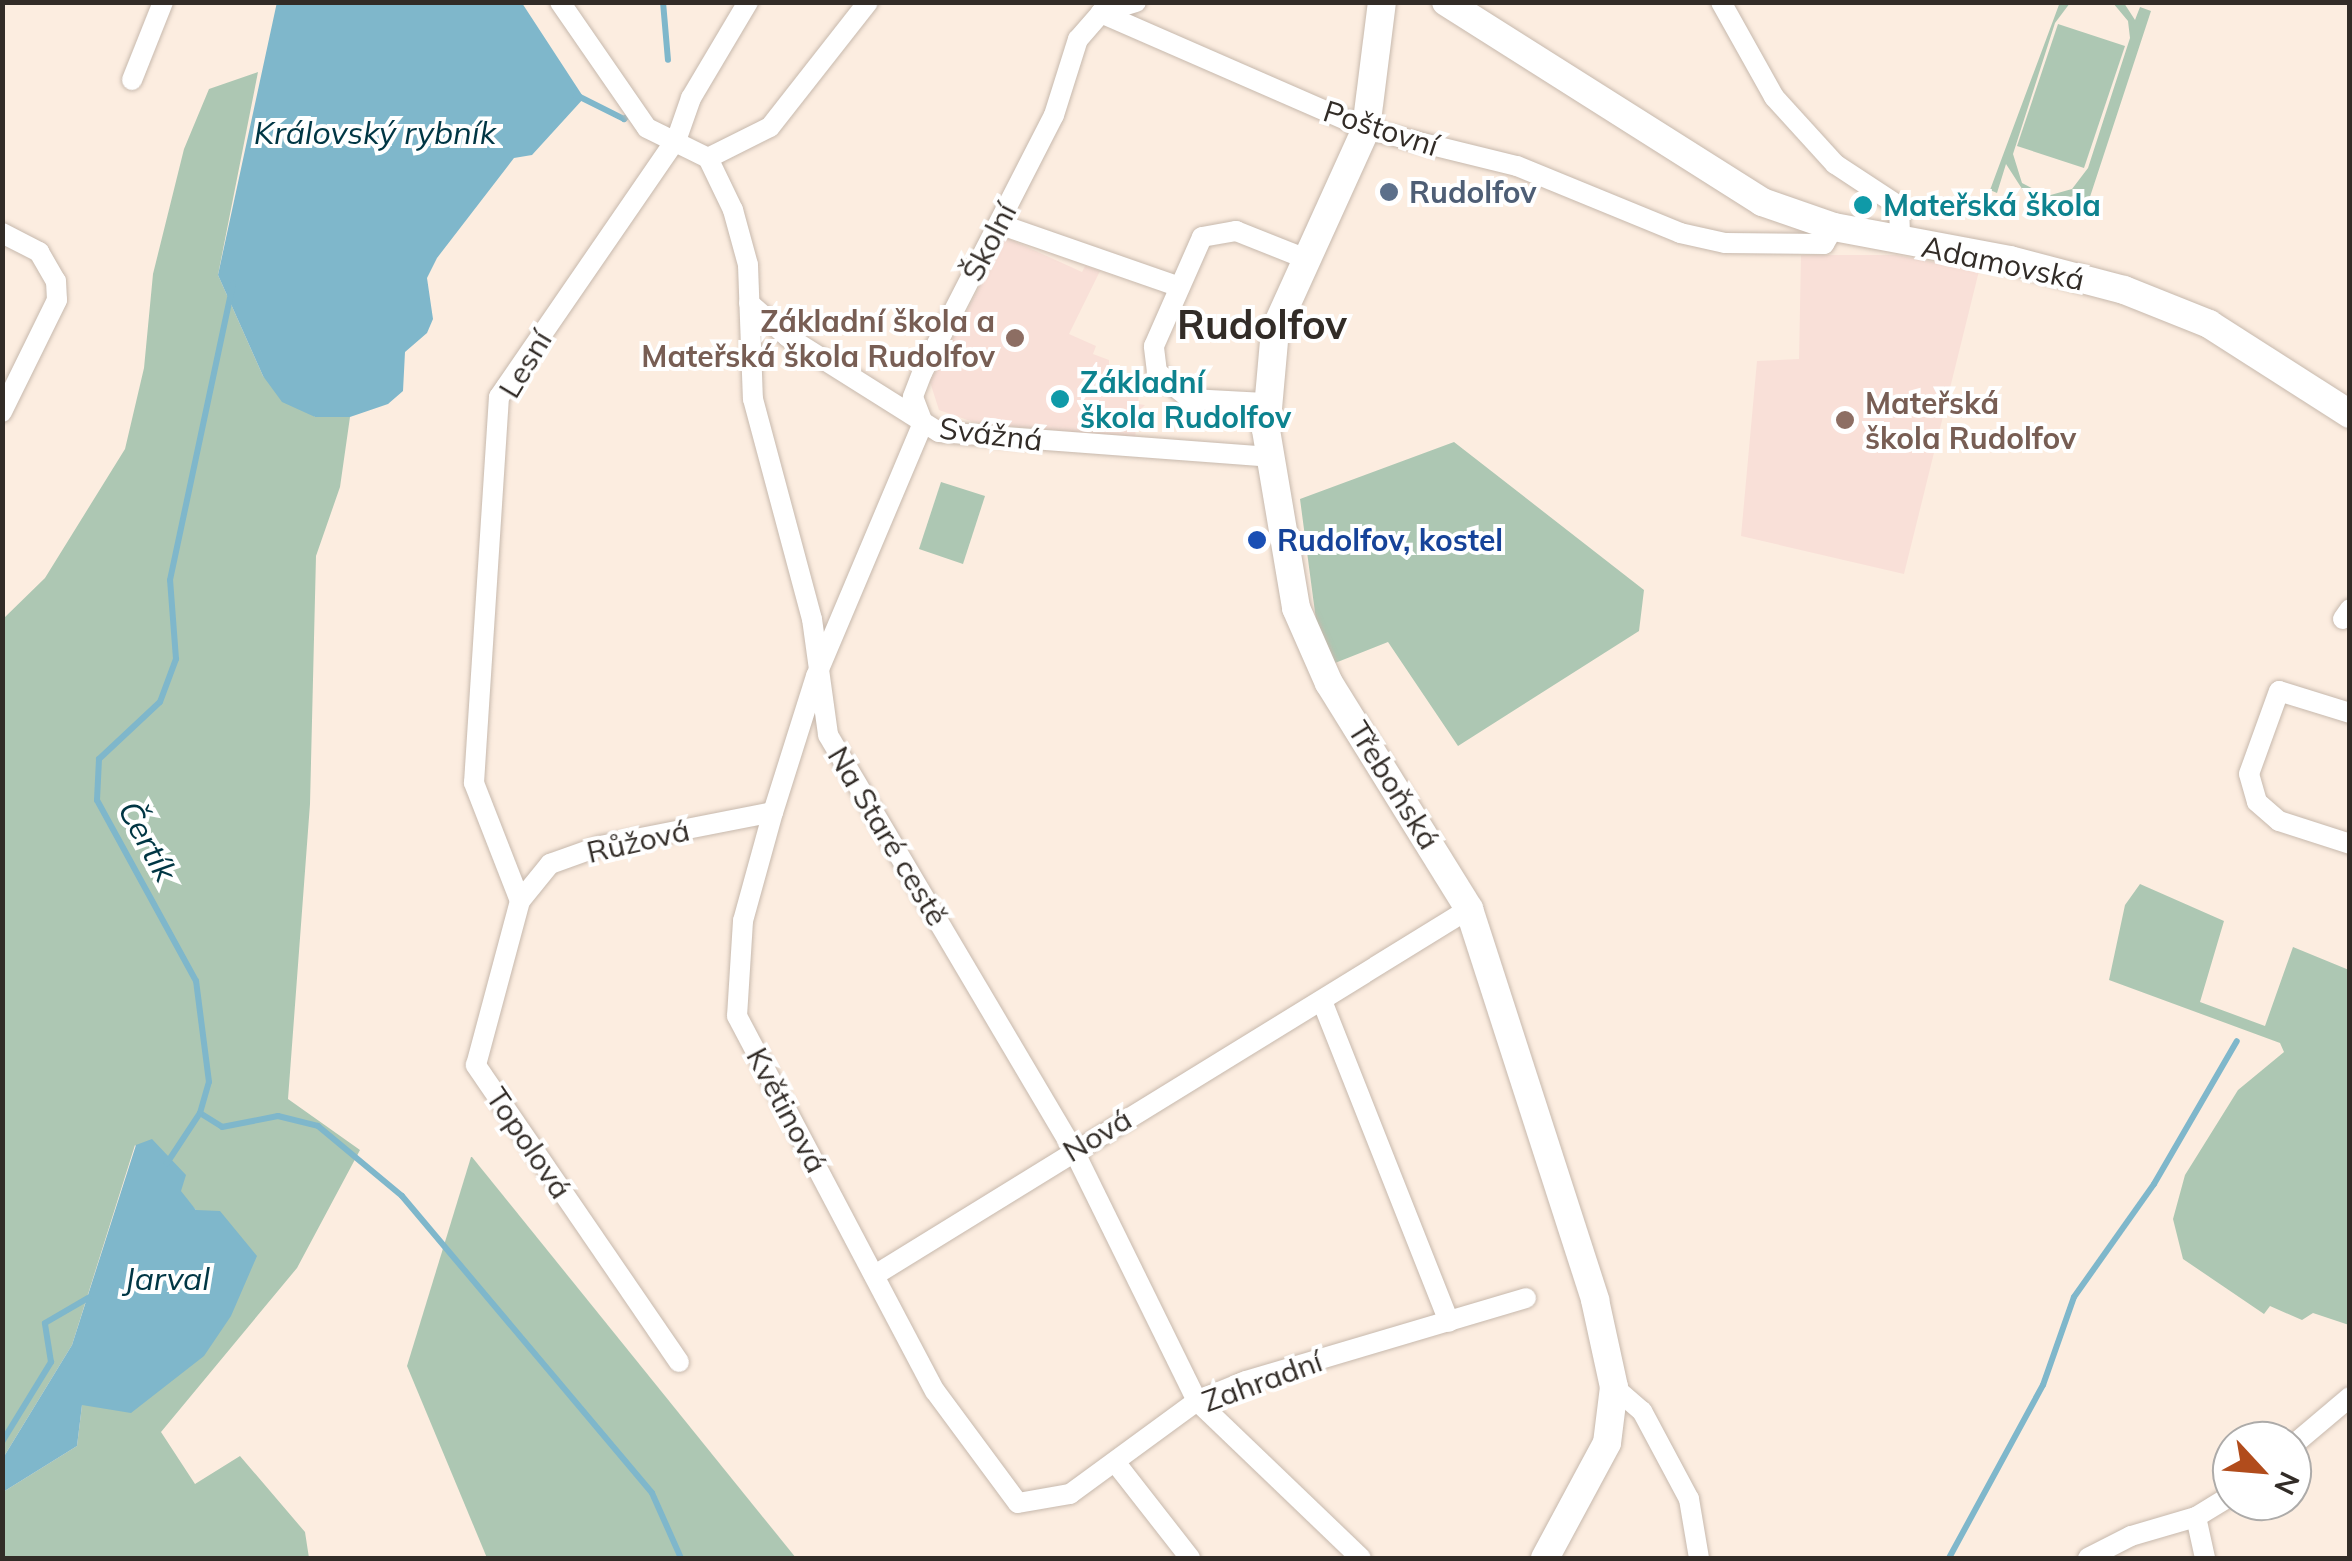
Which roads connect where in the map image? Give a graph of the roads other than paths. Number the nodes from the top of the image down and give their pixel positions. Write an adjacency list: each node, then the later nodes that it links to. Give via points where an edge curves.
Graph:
1 (163, 2): 10 (street)
2 (560, 2): 12 (street, via 647,128)
3 (748, 2): 12 (street, Lesní, via 692,98)
4 (868, 2): 13 (street, via 770,127)
5 (1136, 2): 9 (street)
6 (1382, 2): 11 (main road, Třeboňská)
7 (1446, 2): 16 (main road, Adamovská, via 1721,180)
8 (1721, 2): 17 (street, via 1774,97 1836,164 1899,206)
9 (1101, 13): 11 (street, Poštovní); 14 (street, Školní, via 1078,40 1054,115)
10 (132, 80)
11 (1366, 128): 16 (street, Poštovní, via 1517,166 1680,233 1724,243); 18 (main road, Třeboňská)
12 (678, 138): 13 (street); 30 (street, Lesní, via 499,396 474,783)
13 (708, 158): 20 (street, Na Staré cestě, via 733,210)
14 (998, 224): 19 (street); 24 (street, Školní, via 922,372 914,396)
15 (2, 233): 22 (street, via 39,252 56,280 57,300)
16 (1829, 236): 17 (main road, Adamovská)
17 (1900, 241): 23 (main road, Adamovská, via 2010,260 2174,308)
18 (1304, 258): 19 (street, via 1236,231 1215,231 1191,251); 21 (main road, Třeboňská, via 1276,330)
19 (1177, 286): 21 (street, via 1154,346 1156,372 1190,400)
20 (749, 304): 24 (street, Svážná); 26 (street, Na Staré cestě, via 753,399 812,619)
21 (1265, 403): 25 (main road, Třeboňská)
22 (2, 412)
23 (2350, 414)
24 (922, 424): 25 (street, Svážná, via 939,432); 26 (street, Školní)
25 (1270, 457): 31 (main road, Třeboňská, via 1296,608 1312,648)
26 (816, 676): 28 (street, Květinová); 33 (street, Na Staré cestě, via 828,735)
27 (2350, 714): 29 (street, via 2279,691 2249,774 2257,802 2278,822)
28 (773, 812): 30 (street, Růžová, via 600,846 550,864); 34 (street, Květinová, via 743,921 737,1016)
29 (2350, 844)
30 (520, 901): 37 (street, Topolová, via 476,1065)
31 (1469, 909): 32 (street, Nová); 38 (main road, Třeboňská, via 1595,1300)
32 (1322, 1000): 33 (street, Nová); 36 (street)
33 (1072, 1149): 34 (street, Nová); 40 (street, Na Staré cestě)
34 (876, 1275): 43 (street, Květinová, via 936,1391)
35 (1526, 1298): 36 (street, Zahradní)
36 (1450, 1322): 40 (street, Zahradní)
37 (678, 1362)
38 (1614, 1387): 48 (main road, Třeboňská, via 1607,1443); 49 (street, via 1642,1411 1689,1499)
39 (2350, 1397): 41 (street)
40 (1198, 1401): 42 (street, Zahradní); 47 (street, Na Staré cestě)
41 (2312, 1429)
42 (1114, 1462): 43 (street, Zahradní, via 1070,1494); 46 (street)
43 (1018, 1502)
44 (2212, 1507): 45 (street)
45 (2196, 1517): 50 (street); 51 (street)
46 (1190, 1558)
47 (1361, 1558)
48 (1545, 1558)
49 (1699, 1558)
50 (2088, 1558)
51 (2205, 1558)

